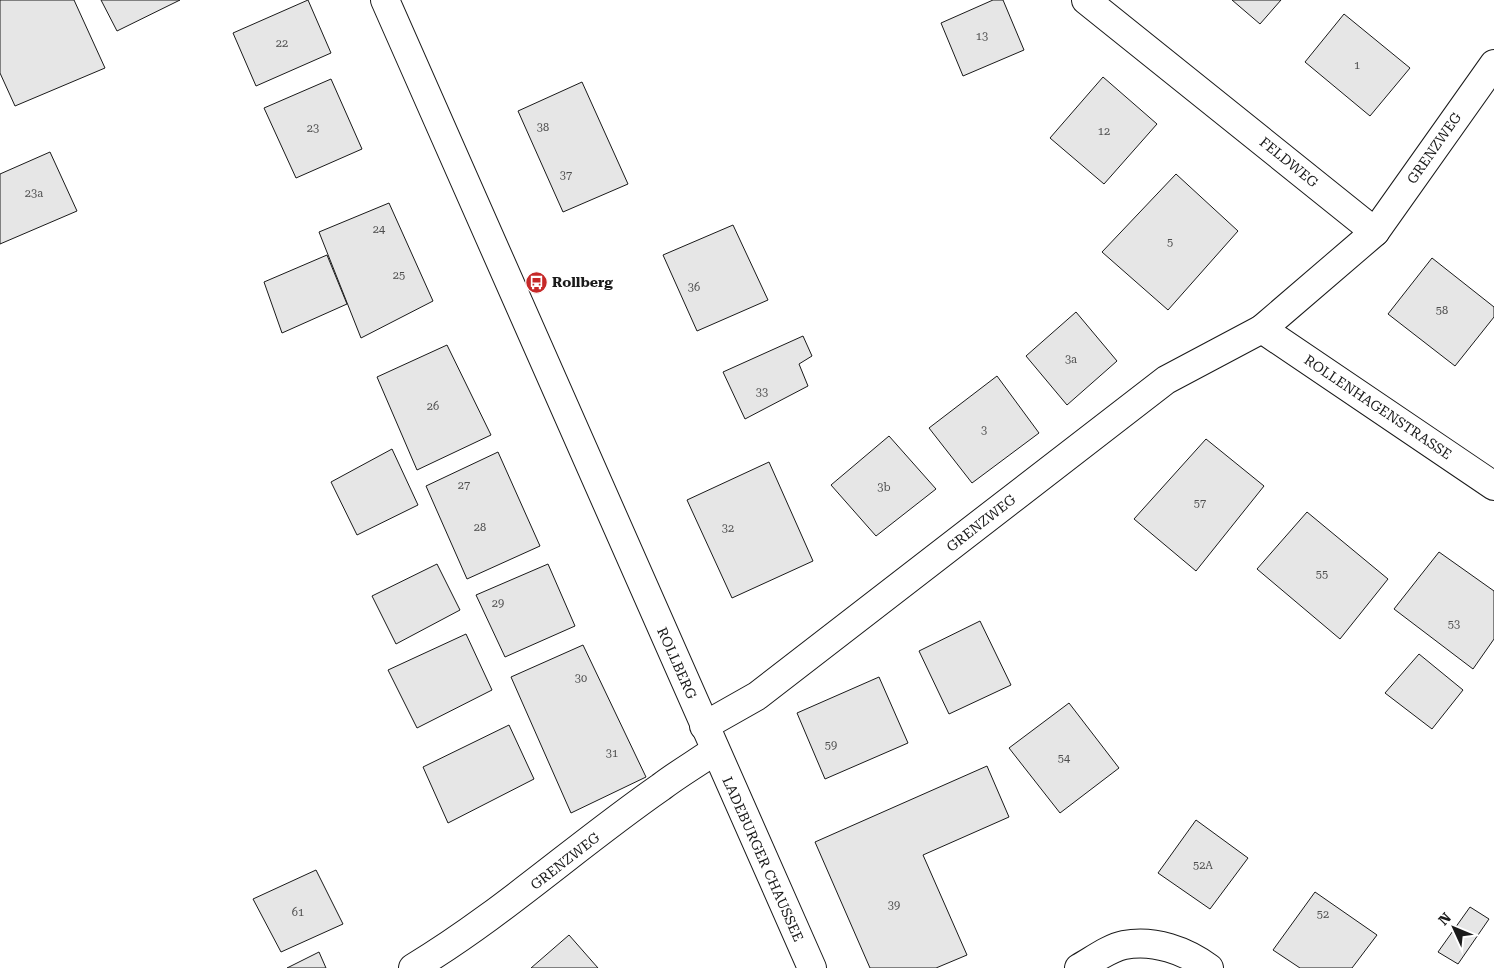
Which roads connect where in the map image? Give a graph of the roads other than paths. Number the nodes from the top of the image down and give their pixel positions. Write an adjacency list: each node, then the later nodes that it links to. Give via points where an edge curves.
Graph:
1 (385, 0): 7 (street, ROLLBERG)
2 (1086, 0): 4 (street, FELDWEG)
3 (1494, 64): 4 (street, GRENZWEG)
4 (1375, 232): 5 (street)
5 (1262, 329): 6 (street, ROLLENHAGENSTRASSE); 7 (street, GRENZWEG, via 1166,380 757,696)
6 (1494, 486)
7 (709, 738): 8 (street, GRENZWEG, via 661,787 497,912); 9 (street, LADEBURGER CHAUSSEE)
8 (412, 968)
9 (812, 968)
10 (1079, 968): 11 (street, via 1123,945 1157,944 1192,956)
11 (1209, 968)

